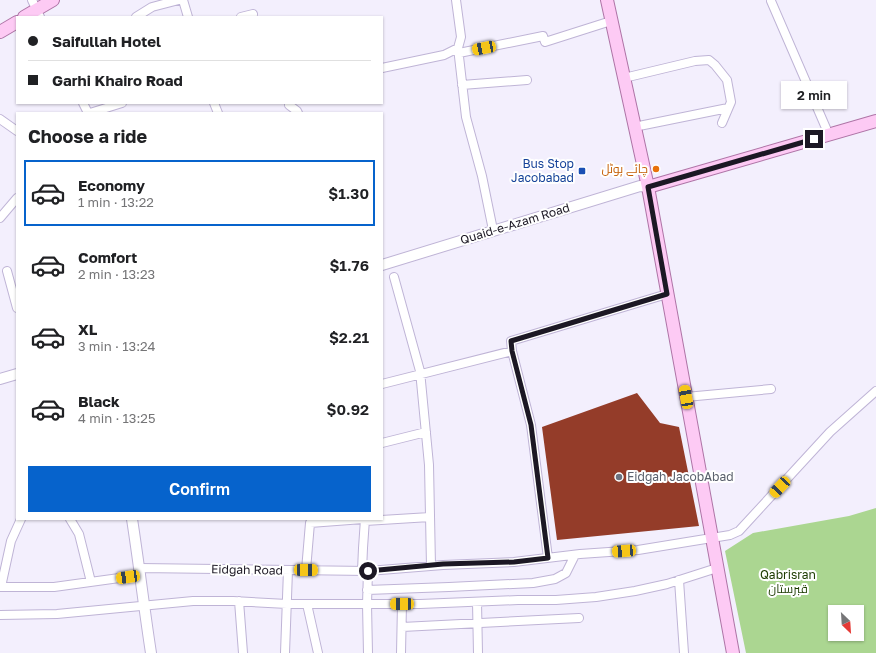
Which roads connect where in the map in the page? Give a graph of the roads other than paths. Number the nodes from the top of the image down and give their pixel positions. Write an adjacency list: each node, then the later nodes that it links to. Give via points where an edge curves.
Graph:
1 (52, 0): 7 (main road)
2 (179, 0): 10 (street, via 152,7)
3 (183, 0): 11 (street)
4 (456, 0): 16 (street, via 461,37)
5 (607, 0): 13 (main road)
6 (771, 1): 31 (street)
7 (36, 9): 9 (main road)
8 (253, 14): 12 (street)
9 (26, 16)
10 (138, 16)
11 (188, 16)
12 (245, 16)
13 (611, 21): 16 (street, via 545,42 542,36); 18 (main road)
14 (16, 23): 15 (main road)
15 (0, 32)
16 (458, 51): 17 (street); 20 (street)
17 (383, 68)
18 (624, 78): 23 (street, via 709,60 727,80 731,102); 29 (main road)
19 (527, 80): 20 (street)
20 (462, 85): 37 (street, via 466,117)
21 (119, 104): 24 (street)
22 (288, 104): 25 (street)
23 (728, 108): 28 (street); 29 (street)
24 (92, 112)
25 (298, 112)
26 (0, 119): 30 (street)
27 (876, 121): 31 (main road)
28 (722, 123)
29 (634, 127): 32 (main road)
30 (16, 130)
31 (829, 135): 32 (main road)
32 (648, 187): 37 (street, Quaid-e-Azam Road, via 640,186); 41 (main road)
33 (16, 199): 35 (street)
34 (0, 204): 35 (street)
35 (7, 210): 36 (street)
36 (0, 218)
37 (493, 230): 38 (street, Quaid-e-Azam Road)
38 (383, 265)
39 (7, 271): 42 (street)
40 (394, 277): 45 (street)
41 (667, 294): 43 (street, via 511,341); 50 (main road)
42 (16, 304)
43 (512, 351): 45 (street); 62 (street, via 531,425)
44 (16, 374): 46 (street)
45 (421, 374): 47 (street); 51 (street)
46 (0, 379)
47 (383, 384)
48 (771, 389): 50 (street)
49 (876, 391): 60 (street, Eidgah Road, via 830,432 739,531)
50 (686, 397): 60 (main road)
51 (426, 432): 52 (street); 53 (street)
52 (383, 443)
53 (430, 517): 54 (street); 63 (street)
54 (383, 519)
55 (21, 520): 71 (street, via 12,541)
56 (71, 520): 70 (street, via 79,534)
57 (132, 520): 68 (street)
58 (326, 520): 59 (street); 66 (street, via 310,523)
59 (364, 520): 67 (street, via 362,560)
60 (712, 538): 61 (street, Eidgah Road, via 638,550); 64 (main road)
61 (575, 555): 62 (street, Eidgah Road); 72 (street, via 566,573 556,579 533,583)
62 (548, 558): 63 (street, Eidgah Road)
63 (431, 566): 67 (street, Eidgah Road)
64 (717, 568): 69 (street); 92 (main road)
65 (288, 570): 66 (street, Eidgah Road); 68 (street, Eidgah Road); 75 (street)
66 (306, 570): 67 (street, Eidgah Road)
67 (365, 571): 72 (street)
68 (140, 572): 70 (street, Eidgah Road); 79 (street)
69 (679, 580): 74 (street, via 596,597); 91 (street)
70 (92, 582): 71 (street, Eidgah Road, via 54,588)
71 (1, 587)
72 (368, 590): 77 (street)
73 (238, 601): 75 (street); 79 (street, via 193,601); 85 (street)
74 (477, 602): 78 (street); 82 (street)
75 (286, 604): 76 (street); 86 (street)
76 (307, 604): 77 (street); 87 (street)
77 (367, 604): 78 (street); 88 (street)
78 (402, 604): 83 (street)
79 (144, 606): 80 (street, via 57,614); 84 (street)
80 (0, 614)
81 (579, 618): 82 (street)
82 (478, 623): 83 (street); 90 (street)
83 (402, 627): 89 (street)
84 (150, 653)
85 (243, 653)
86 (285, 653)
87 (318, 653)
88 (368, 653)
89 (401, 653)
90 (478, 653)
91 (684, 653)
92 (733, 653)

